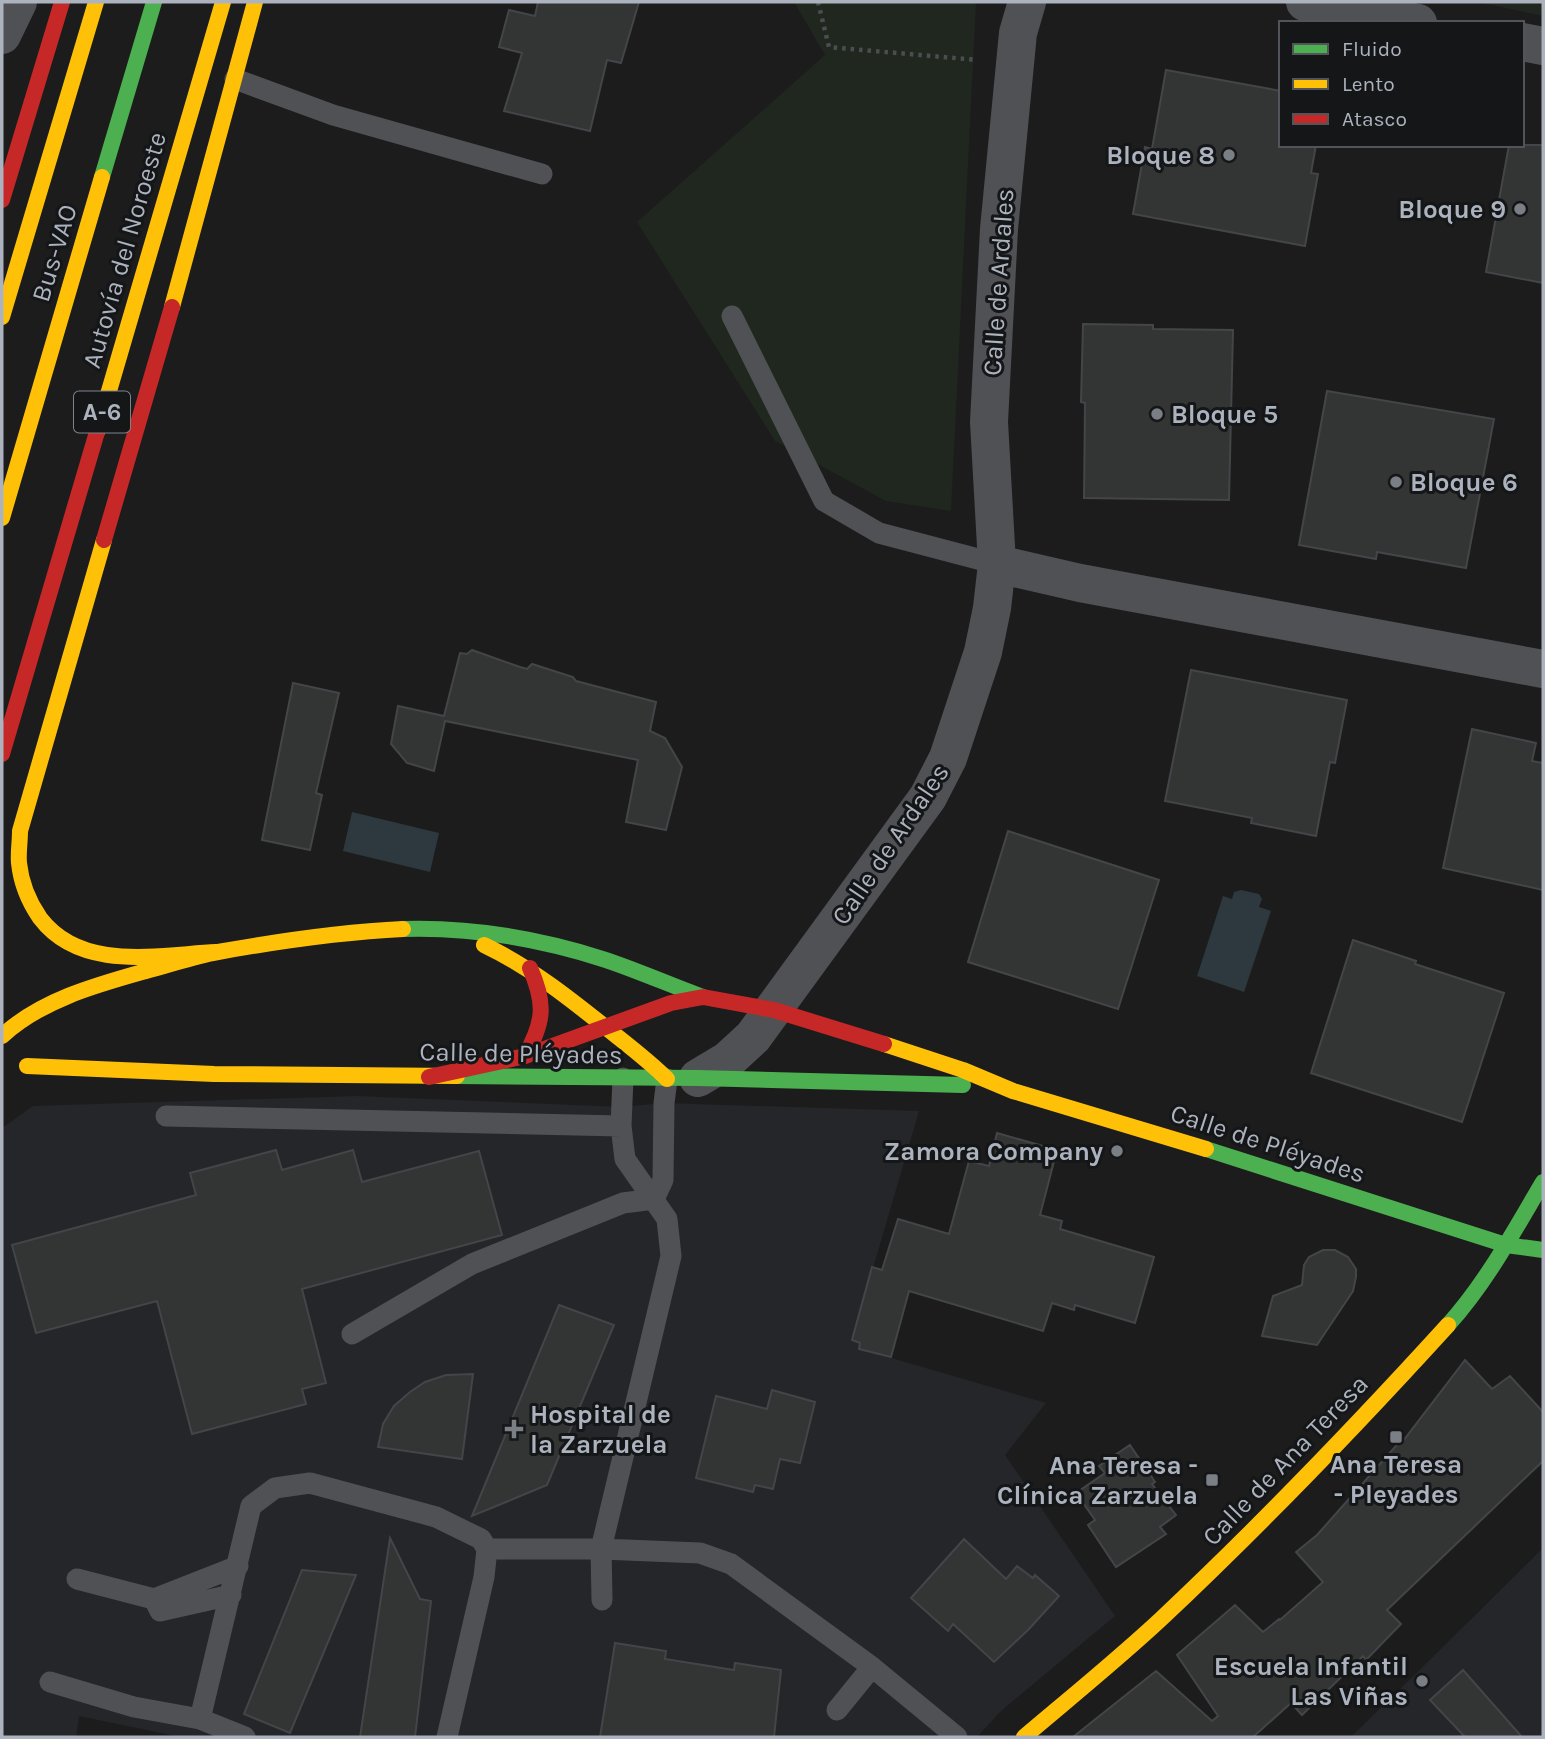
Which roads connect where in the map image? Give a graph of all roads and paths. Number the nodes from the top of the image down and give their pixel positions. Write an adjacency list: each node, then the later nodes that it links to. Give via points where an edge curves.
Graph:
1 (18, 2): 11 (street)
2 (62, 2): 17 (main road)
3 (96, 2): 19 (main road)
4 (154, 2): 20 (main road, Bus-VAO)
5 (223, 2): 23 (main road, Autovía del Noroeste / A-6)
6 (256, 2): 15 (main road)
7 (818, 2): 14 (path, via 830,47 973,59)
8 (1027, 2): 14 (street, Calle de Ardales)
9 (1305, 2): 10 (street)
10 (1407, 21)
11 (2, 35)
12 (1524, 42): 13 (street)
13 (1543, 46)
14 (1014, 71): 21 (street, Calle de Ardales, via 999,229 989,422)
15 (235, 79): 16 (lane, via 333,115); 25 (main road, via 20,831 19,862 36,914 54,934 82,951 112,956)
16 (542, 174)
17 (2, 200)
18 (732, 316): 21 (lane, via 824,501 879,533)
19 (2, 317)
20 (2, 518)
21 (997, 564): 22 (street); 28 (street, Calle de Ardales, via 983,652 948,758 921,807)
22 (1543, 668)
23 (2, 754)
24 (432, 928): 25 (main road, via 365,931); 26 (main road, via 481,944); 27 (main road, via 515,937 602,959)
25 (216, 952): 30 (main road, via 64,997)
26 (530, 968): 29 (main road); 31 (main road, via 542,1004 536,1039)
27 (712, 998): 28 (main road, Calle de Pléyades); 29 (main road, via 671,1003); 33 (street, via 733,1012 738,1041)
28 (774, 1010): 33 (street, Calle de Ardales, via 753,1037); 36 (main road, Calle de Pléyades, via 963,1070)
29 (607, 1028): 31 (main road); 33 (main road, via 649,1060)
30 (2, 1036)
31 (525, 1056): 34 (main road)
32 (27, 1066): 34 (main road, Calle de Pléyades)
33 (698, 1072): 35 (main road, Calle de Pléyades); 36 (main road, Calle de Pléyades); 40 (lane, via 664,1103 663,1180)
34 (429, 1077): 35 (main road, Calle de Pléyades)
35 (623, 1078): 38 (lane)
36 (1013, 1091): 41 (main road, Calle de Pléyades, via 1115,1119)
37 (166, 1116): 38 (lane)
38 (621, 1126): 40 (lane, via 625,1159)
39 (1543, 1182): 41 (main road, Calle de Ana Teresa)
40 (654, 1199): 43 (lane, via 623,1203 472,1264); 45 (lane, via 667,1219 671,1256)
41 (1506, 1245): 42 (main road, Calle de Pléyades); 58 (main road, Calle de Ana Teresa, via 1461,1310 1276,1507 1160,1620)
42 (1543, 1250)
43 (352, 1334)
44 (487, 1549): 45 (lane); 46 (lane, via 481,1539 436,1517 310,1483 275,1488 251,1506); 56 (lane)
45 (601, 1549): 50 (lane); 51 (lane, via 700,1553 731,1564)
46 (238, 1566): 48 (lane); 49 (lane)
47 (77, 1578): 49 (lane)
48 (231, 1595): 49 (lane, via 160,1611); 54 (lane)
49 (154, 1598)
50 (602, 1600)
51 (872, 1667): 53 (lane); 57 (lane)
52 (50, 1682): 54 (lane, via 134,1707)
53 (837, 1710)
54 (200, 1719): 55 (lane)
55 (245, 1737)
56 (447, 1737)
57 (957, 1737)
58 (1024, 1737)

